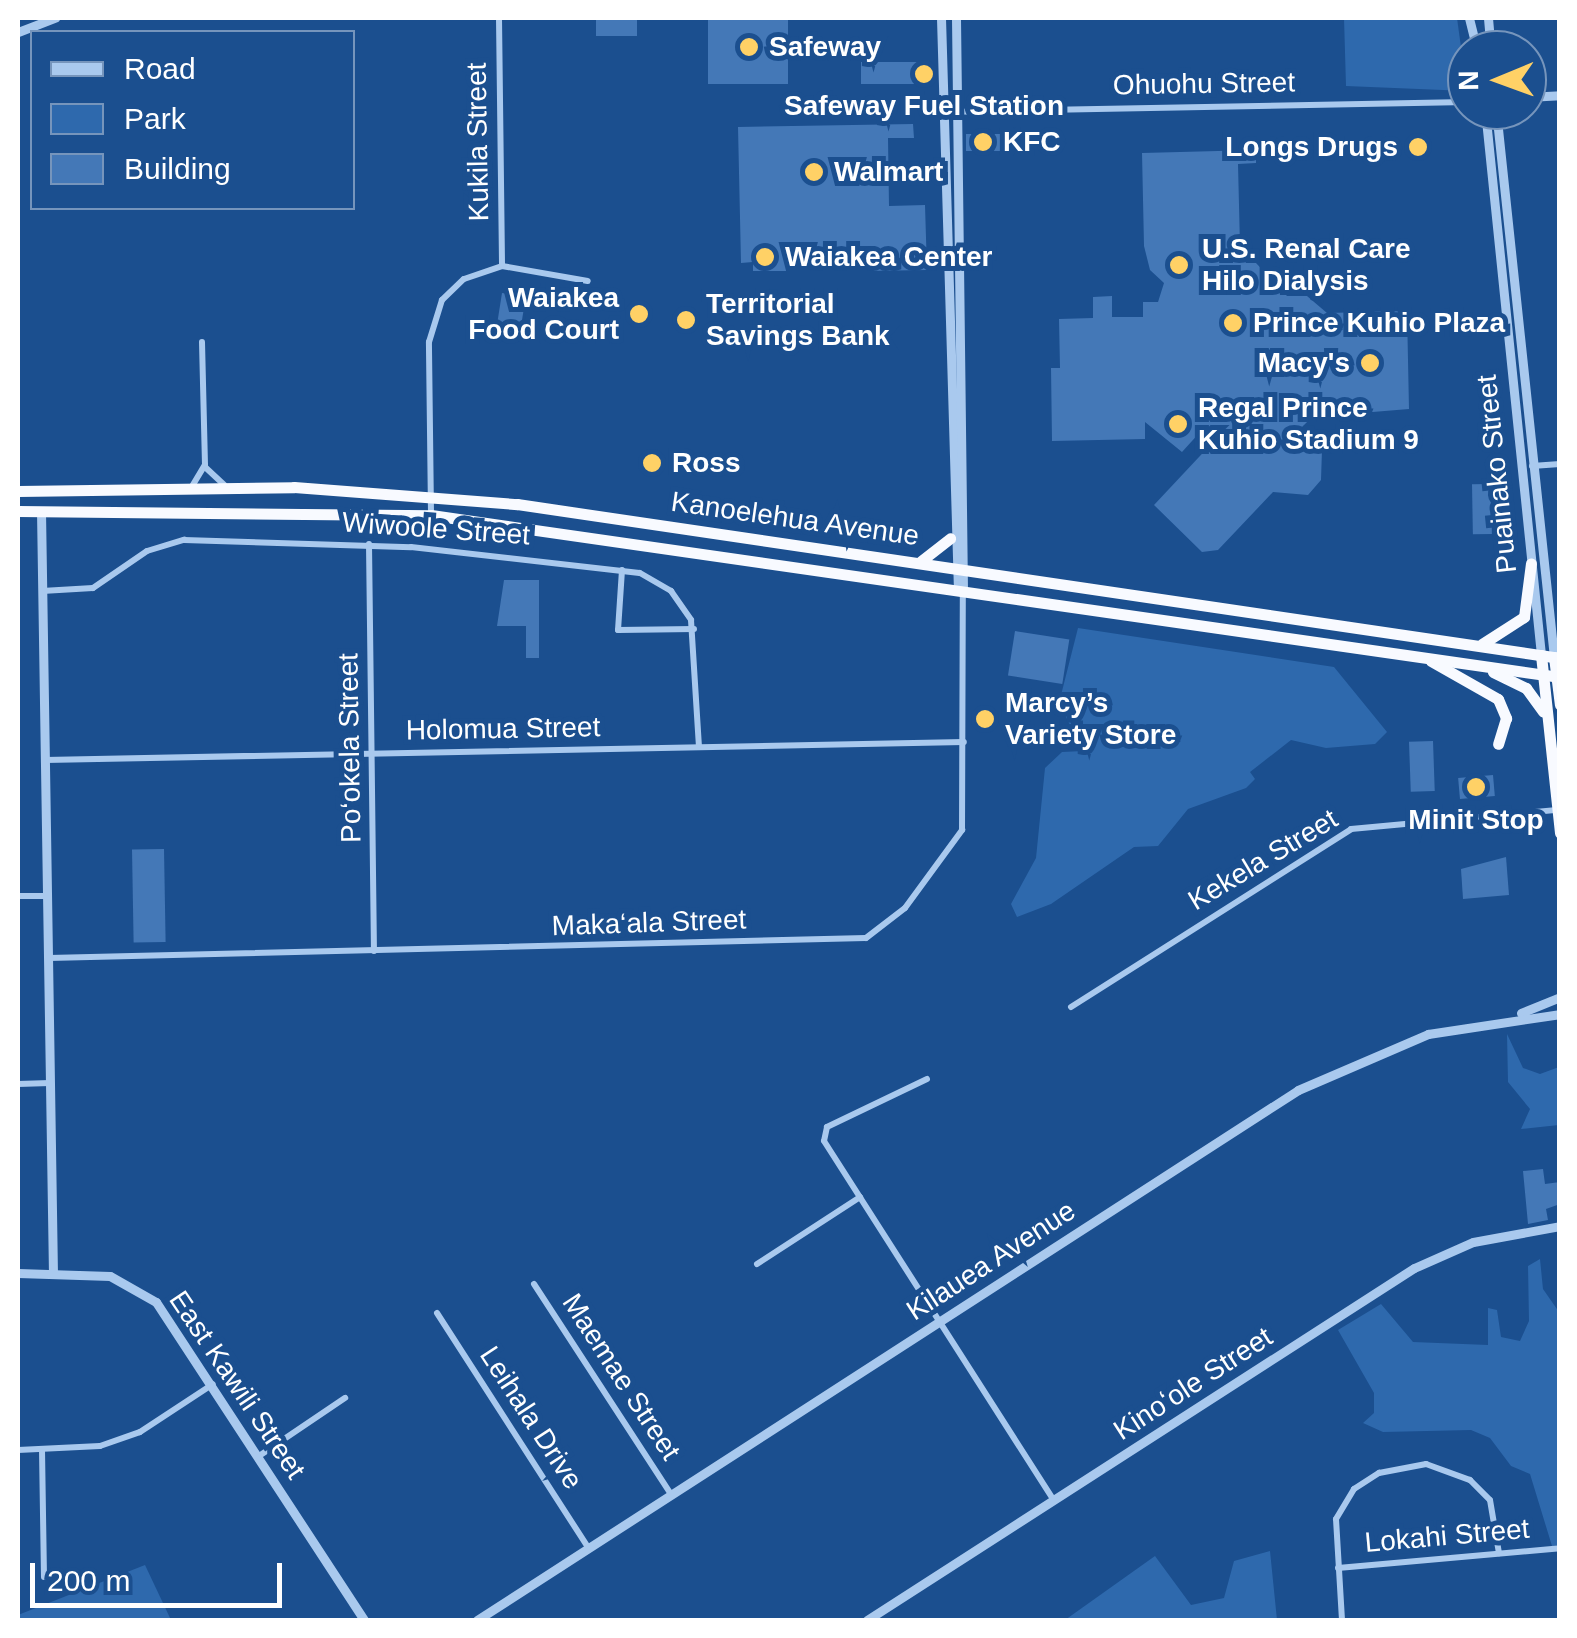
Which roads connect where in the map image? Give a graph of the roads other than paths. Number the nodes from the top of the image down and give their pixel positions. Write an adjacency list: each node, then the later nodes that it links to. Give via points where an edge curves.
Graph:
1 (55, 18): 5 (street)
2 (499, 18): 11 (street, Kukila Street)
3 (941, 18): 7 (street)
4 (956, 18): 8 (street)
5 (18, 32)
6 (1447, 102): 8 (street, Ohuohu Street)
7 (942, 112): 8 (street, Ohuohu Street); 25 (street)
8 (955, 112): 29 (street, via 966,481)
9 (1487, 130): 16 (street, Puainako Street)
10 (1498, 130): 16 (street, Puainako Street)
11 (502, 266): 12 (street); 21 (street, via 464,279 434,317)
12 (588, 281)
13 (202, 342): 15 (street)
14 (1560, 464): 16 (street)
15 (205, 465): 17 (street); 18 (street)
16 (1525, 467): 28 (street, Puainako Street); 36 (street, Puainako Street)
17 (227, 487): 18 (highway, Kanoelehua Avenue); 21 (highway, Kanoelehua Avenue)
18 (190, 488): 20 (highway, Kanoelehua Avenue)
19 (18, 490): 20 (highway, Kanoelehua Avenue); 23 (highway)
20 (66, 490): 23 (highway)
21 (430, 495): 24 (street); 27 (highway, Kanoelehua Avenue)
22 (18, 511): 23 (highway, Kanoelehua Avenue)
23 (40, 511): 24 (highway, Kanoelehua Avenue); 31 (street)
24 (431, 516): 32 (highway, Kanoelehua Avenue)
25 (950, 538): 27 (highway, via 938,555); 29 (street)
26 (369, 544): 30 (street, Wiwoole Street); 31 (street, Wiwoole Street, via 184,540 147,551 93,588); 44 (street, Po‘okela Street)
27 (917, 562): 29 (highway, Kanoelehua Avenue)
28 (1532, 564): 34 (highway, via 1524,616); 36 (street, Puainako Street)
29 (960, 569): 32 (street); 34 (highway, Kanoelehua Avenue)
30 (622, 570): 33 (street, Wiwoole Street, via 671,590); 33 (street, via 618,630)
31 (42, 591): 45 (street)
32 (961, 591): 35 (highway, Kanoelehua Avenue); 41 (street, Maka‘ala Street)
33 (694, 629): 43 (street)
34 (1478, 646): 36 (highway, Kanoelehua Avenue)
35 (1423, 656): 37 (highway, Kanoelehua Avenue); 42 (highway, via 1498,699 1506,723)
36 (1551, 657): 38 (highway, Puainako Street)
37 (1460, 661): 38 (highway, Kanoelehua Avenue); 40 (highway, via 1526,688)
38 (1553, 676): 39 (highway, Puainako Street); 40 (highway, Puainako Street)
39 (1560, 705)
40 (1549, 731): 46 (highway, Puainako Street)
41 (964, 742): 43 (street, Holomua Street); 50 (street, Maka‘ala Street, via 962,830 905,908 866,938)
42 (1498, 744)
43 (699, 747): 44 (street, Holomua Street)
44 (373, 754): 45 (street, Holomua Street); 50 (street, Po‘okela Street)
45 (43, 760): 49 (street)
46 (1558, 810): 47 (highway, Puainako Street); 53 (street, Kekela Street, via 1350,829)
47 (1560, 833)
48 (18, 896): 49 (street)
49 (46, 896): 51 (street)
50 (374, 951): 51 (street, Maka‘ala Street)
51 (48, 958): 57 (street)
52 (1560, 997): 55 (street)
53 (1071, 1007)
54 (1560, 1014): 55 (street, Kilauea Avenue)
55 (1485, 1022): 66 (street, Kilauea Avenue, via 1374,1051 1298,1090)
56 (927, 1079): 59 (street, via 826,1127 824,1141)
57 (50, 1083): 58 (street); 62 (street)
58 (18, 1084)
59 (860, 1197): 61 (street); 66 (street)
60 (1560, 1226): 73 (street, Kinoʻole Street, via 1473,1242 1414,1268)
61 (757, 1264)
62 (53, 1273): 63 (street, East Kawili Street); 67 (street, East Kawili Street, via 97,1274 140,1288)
63 (18, 1274)
64 (534, 1284): 72 (street, Maemae Street)
65 (436, 1312): 74 (street, Leihala Drive)
66 (940, 1320): 72 (street, Kilauea Avenue); 73 (street)
67 (213, 1384): 70 (street, via 140,1432 100,1446); 71 (street, East Kawili Street)
68 (345, 1398): 71 (street)
69 (18, 1450): 70 (street)
70 (42, 1450): 78 (street)
71 (259, 1456): 79 (street, East Kawili Street)
72 (670, 1494): 74 (street, Kilauea Avenue)
73 (1054, 1500): 81 (street, Kinoʻole Street)
74 (588, 1547): 80 (street, Kilauea Avenue)
75 (1560, 1548): 76 (street, Lokahi Street)
76 (1498, 1553): 77 (street, Lokahi Street); 77 (street, via 1496,1516 1483,1491 1443,1468 1408,1465 1379,1472 1343,1502)
77 (1338, 1568): 82 (street)
78 (44, 1577)
79 (364, 1620)
80 (477, 1620)
81 (867, 1620)
82 (1342, 1620)

